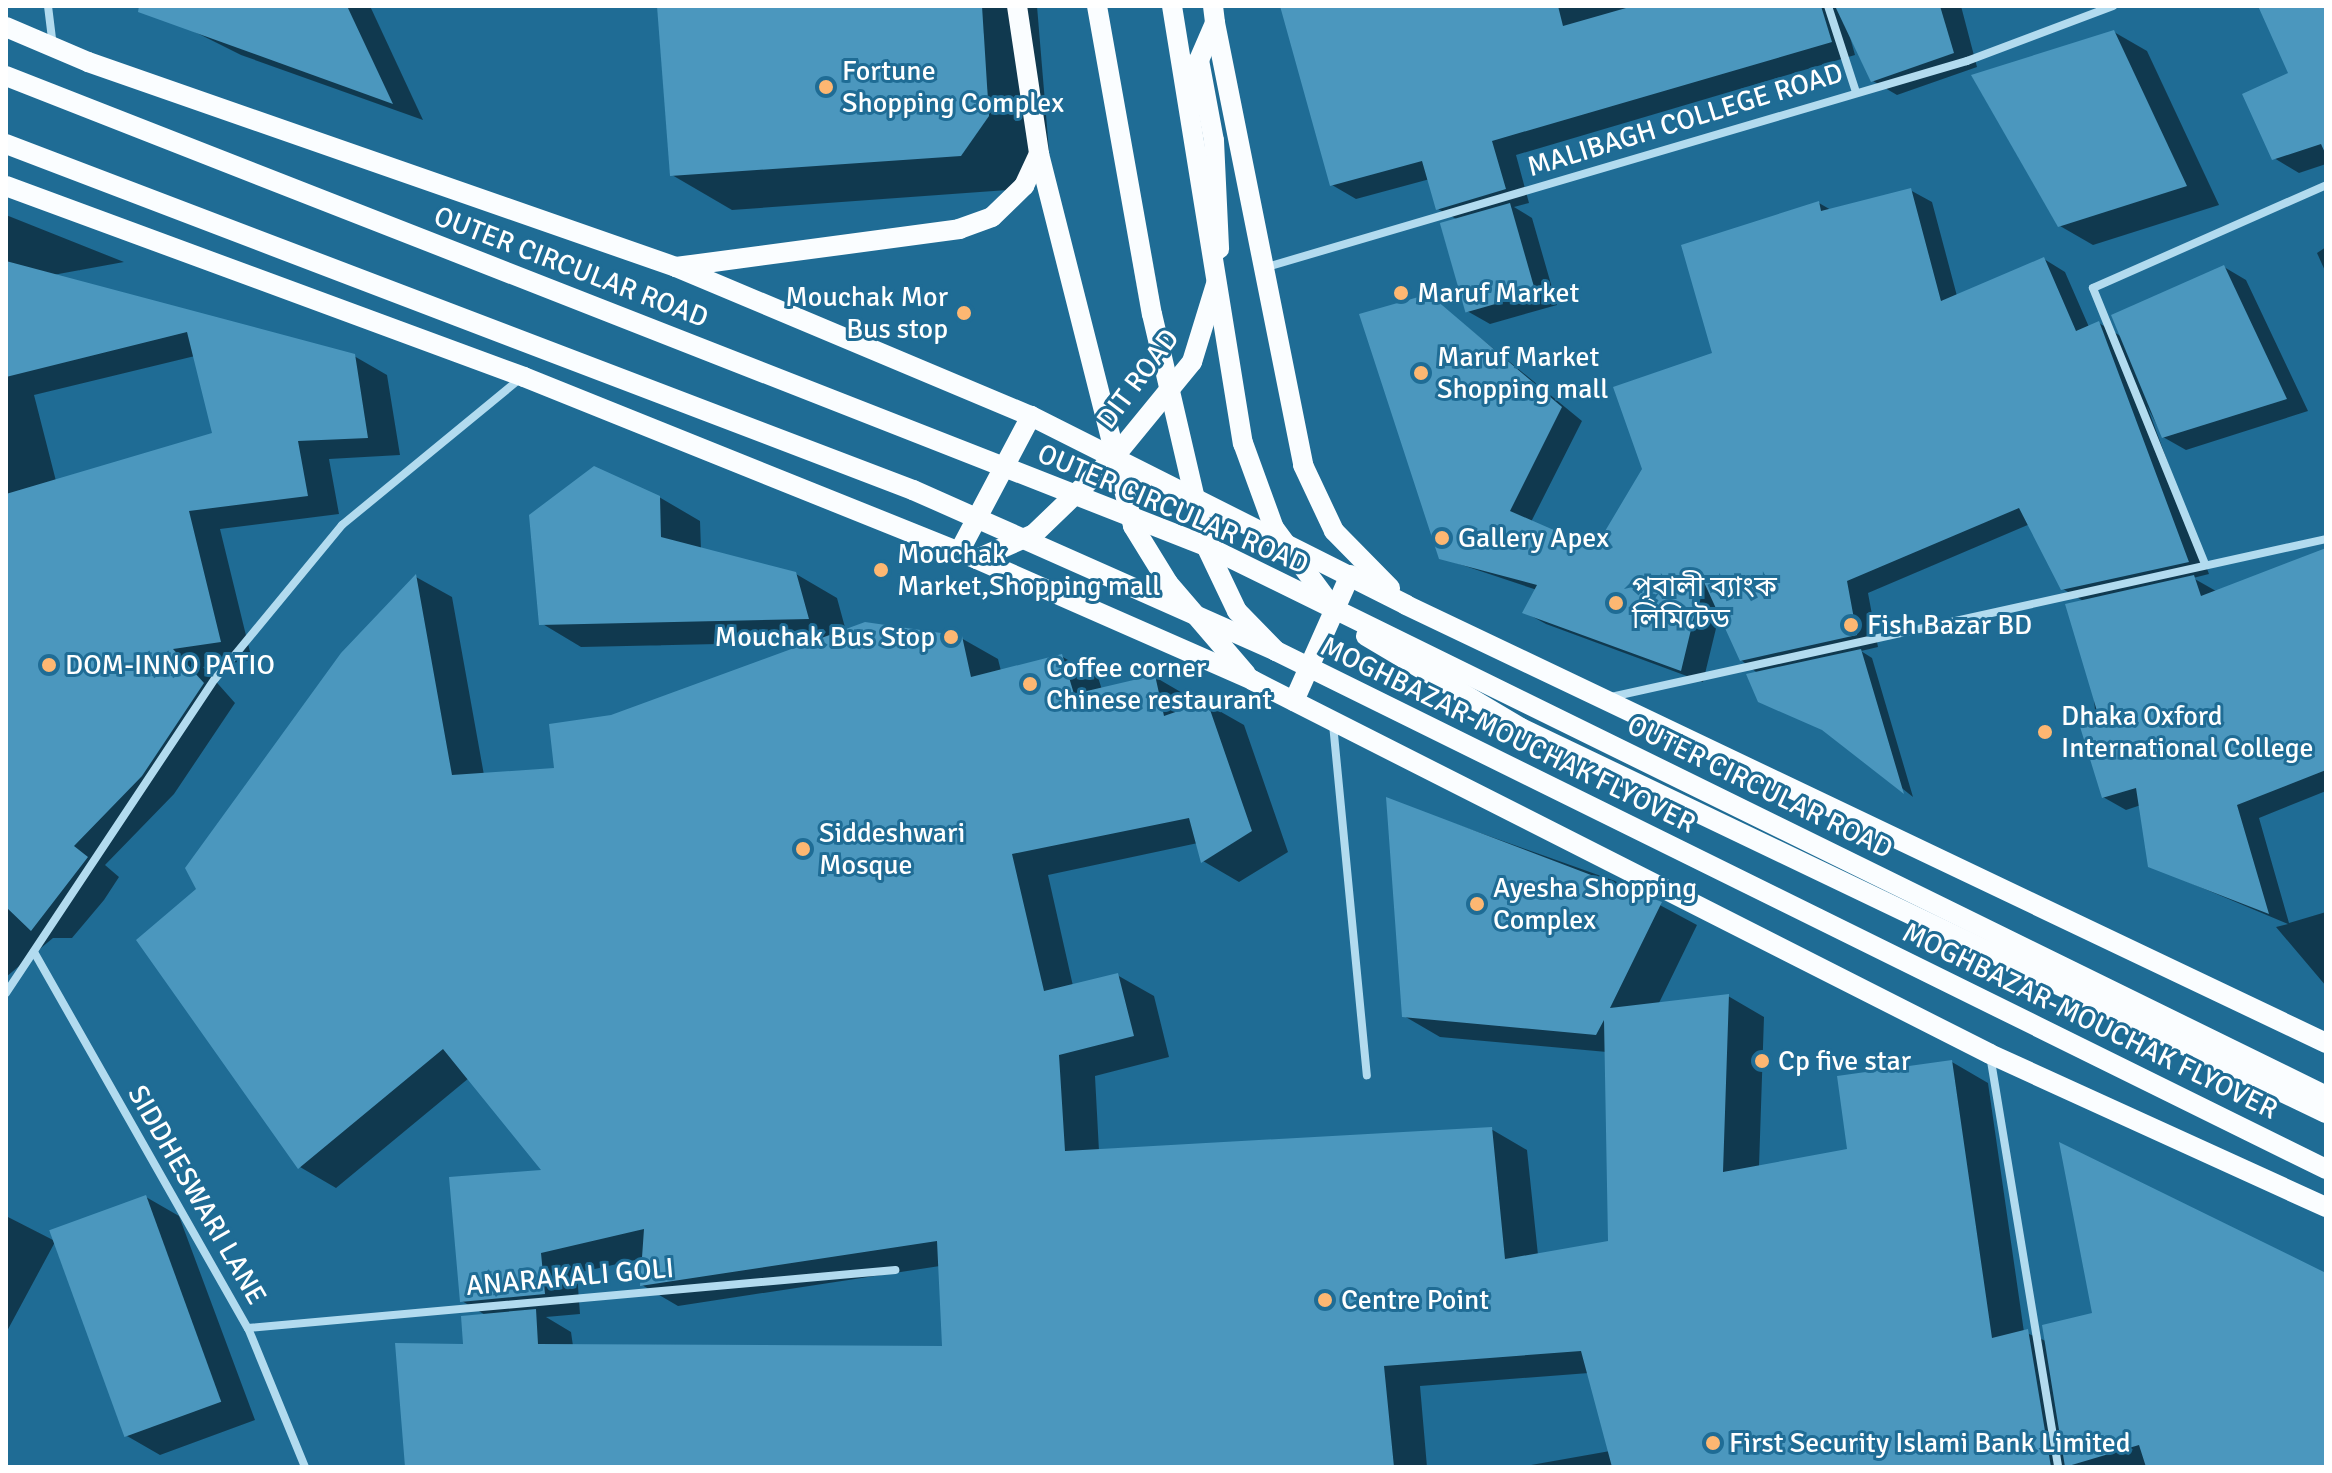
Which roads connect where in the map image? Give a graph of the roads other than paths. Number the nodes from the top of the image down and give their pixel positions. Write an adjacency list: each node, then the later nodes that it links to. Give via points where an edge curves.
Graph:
1 (48, 6): 9 (street)
2 (1017, 6): 13 (main road)
3 (1097, 6): 22 (main road, MOGHBAZAR-MOUCHAK FLYOVER, bridge, via 1152,314)
4 (1172, 6): 38 (main road, MOGHBAZAR-MOUCHAK FLYOVER, bridge, via 1243,443 1281,539 1357,630 1521,728)
5 (1828, 6): 11 (street)
6 (2113, 6): 11 (street, MALIBAGH COLLEGE ROAD)
7 (1214, 14): 17 (main road, DIT ROAD); 20 (main road, DIT ROAD, via 1199,60 1214,141 1220,267 1209,324 1192,362)
8 (6, 27): 9 (main road, OUTER CIRCULAR ROAD)
9 (53, 47): 16 (main road, OUTER CIRCULAR ROAD)
10 (6, 76): 22 (main road, OUTER CIRCULAR ROAD, bridge)
11 (1856, 92): 17 (street, MALIBAGH COLLEGE ROAD)
12 (6, 144): 27 (main road, bridge, via 740,420)
13 (1039, 154): 16 (main road, via 1024,186 992,217 959,229); 20 (main road)
14 (2326, 185): 24 (street, via 2093,288)
15 (6, 186): 18 (main road)
16 (676, 267): 19 (main road, OUTER CIRCULAR ROAD)
17 (1267, 267): 26 (main road, DIT ROAD, via 1288,404 1318,504 1334,531)
18 (524, 377): 23 (main road); 32 (street, via 342,525 215,679)
19 (1031, 416): 20 (main road, OUTER CIRCULAR ROAD); 23 (main road)
20 (1115, 456): 23 (main road, DIT ROAD, via 1034,534); 25 (main road, OUTER CIRCULAR ROAD); 28 (main road, via 1149,552)
21 (2326, 539): 24 (street)
22 (1206, 546): 27 (main road, MOGHBAZAR-MOUCHAK FLYOVER, bridge, via 1237,611); 37 (main road, OUTER CIRCULAR ROAD, bridge)
23 (968, 555): 28 (main road)
24 (2205, 564): 29 (street)
25 (1350, 575): 26 (main road, OUTER CIRCULAR ROAD); 30 (main road)
26 (1406, 605): 29 (main road, OUTER CIRCULAR ROAD)
27 (1276, 651): 39 (main road, MOGHBAZAR-MOUCHAK FLYOVER, bridge)
28 (1252, 680): 30 (main road)
29 (1602, 699): 34 (main road, OUTER CIRCULAR ROAD)
30 (1294, 701): 31 (main road)
31 (1332, 719): 35 (main road); 36 (street)
32 (34, 952): 33 (street); 42 (street, SIDDHESWARI LANE)
33 (6, 993)
34 (2326, 1043)
35 (1990, 1054): 40 (main road); 44 (street)
36 (1367, 1075)
37 (2326, 1096)
38 (2326, 1113)
39 (2326, 1169)
40 (2326, 1207)
41 (895, 1270): 42 (street, ANARAKALI GOLI)
42 (248, 1328): 43 (street, SIDDHESWARI LANE)
43 (305, 1467)
44 (2058, 1467)

